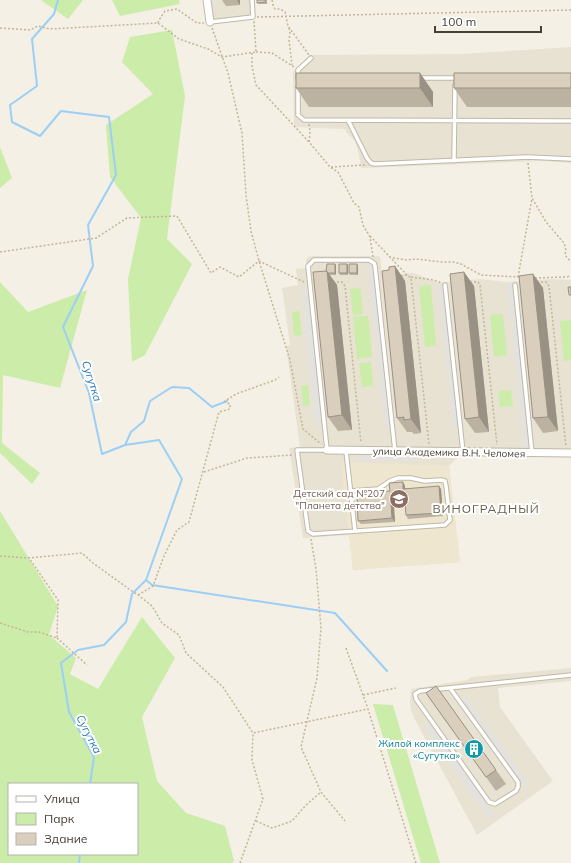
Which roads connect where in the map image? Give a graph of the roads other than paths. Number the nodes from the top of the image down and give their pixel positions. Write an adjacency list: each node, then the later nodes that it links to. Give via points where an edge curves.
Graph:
1 (207, 0): 3 (street)
2 (252, 0): 3 (lane, via 253,17)
3 (210, 22)
4 (311, 58): 9 (lane, via 298,70)
5 (304, 78): 9 (lane)
6 (415, 78): 7 (lane)
7 (455, 78): 8 (lane); 11 (lane)
8 (462, 78)
9 (298, 85): 10 (lane, via 298,115 301,119)
10 (348, 120): 11 (lane); 14 (lane, via 367,158 375,164)
11 (455, 120): 12 (lane); 14 (lane)
12 (571, 121)
13 (571, 159): 14 (lane)
14 (454, 161)
15 (446, 285): 20 (lane)
16 (515, 285): 21 (lane)
17 (327, 450): 18 (street, улица Академика В.Н. Челомея); 19 (lane, via 308,266 314,260 369,260 376,266); 24 (lane, via 298,450 308,528 313,534)
18 (346, 451): 19 (street, улица Академика В.Н. Челомея); 23 (lane)
19 (395, 451): 20 (street, улица Академика В.Н. Челомея)
20 (463, 452): 21 (street, улица Академика В.Н. Челомея)
21 (532, 453): 22 (street, улица Академика В.Н. Челомея)
22 (569, 453)
23 (351, 491): 24 (lane); 24 (lane, via 378,489 395,479 445,481 450,518 447,524)
24 (355, 531)
25 (571, 675): 26 (lane)
26 (450, 688): 26 (lane, via 420,691 415,697 489,802 495,804 516,791 518,782)

